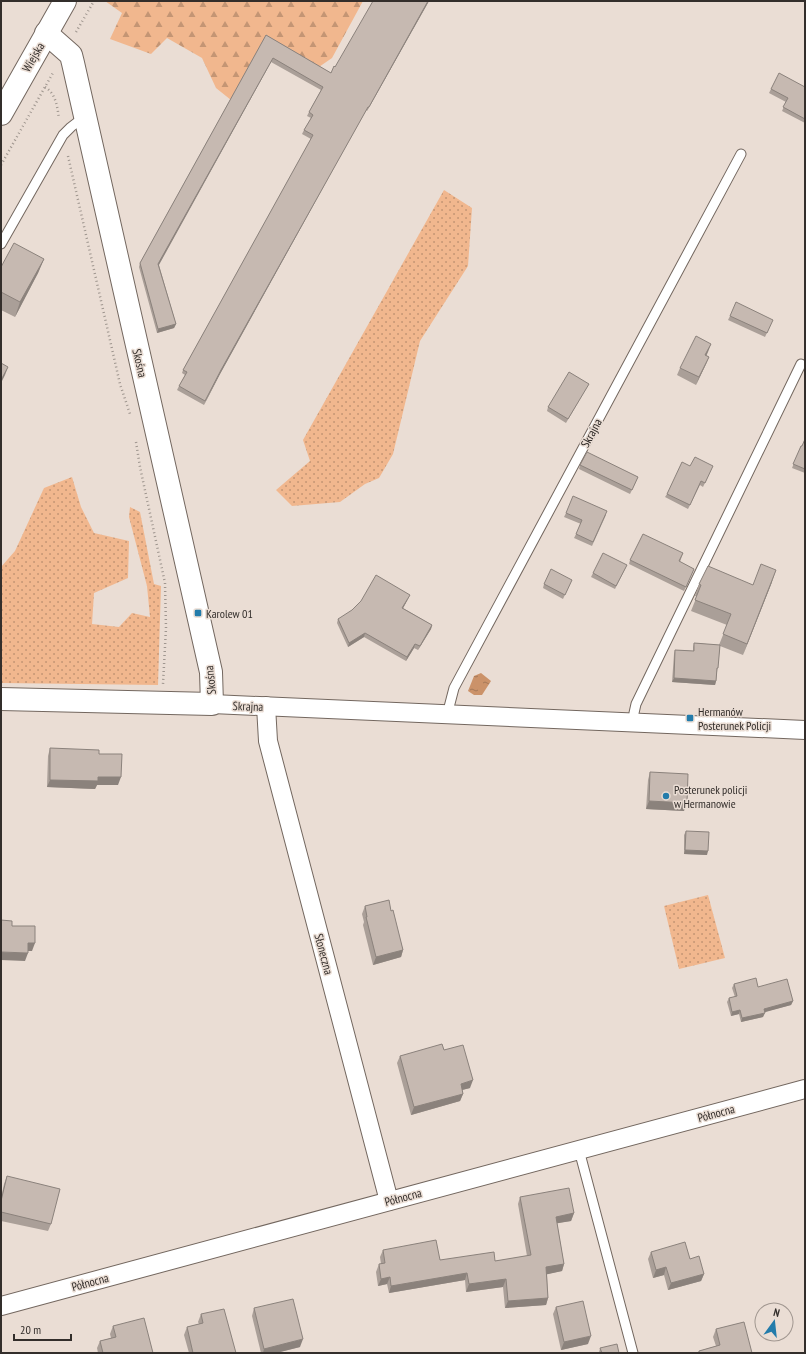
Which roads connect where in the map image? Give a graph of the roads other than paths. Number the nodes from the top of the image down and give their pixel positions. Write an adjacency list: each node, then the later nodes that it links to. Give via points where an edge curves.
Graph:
1 (65, 1): 2 (street, Wiejska)
2 (46, 33): 3 (street, Wiejska); 4 (street, Skośna, via 71,55)
3 (1, 114)
4 (85, 116): 6 (lane, via 63,135); 9 (street, Skośna, via 211,672)
5 (741, 154): 11 (lane, Skrajna, via 454,688)
6 (1, 244)
7 (801, 364): 12 (lane, via 636,704)
8 (1, 699): 9 (street, Skrajna)
9 (212, 704): 10 (street, Skrajna)
10 (266, 706): 11 (street, Skrajna); 16 (street, Słoneczna, via 268,741)
11 (447, 715): 12 (street, Skrajna)
12 (633, 723): 13 (street, Skrajna)
13 (805, 730)
14 (805, 1089): 15 (street, Północna)
15 (579, 1150): 16 (street, Północna); 18 (lane)
16 (389, 1201): 17 (street, Północna)
17 (1, 1306)
18 (633, 1353)

